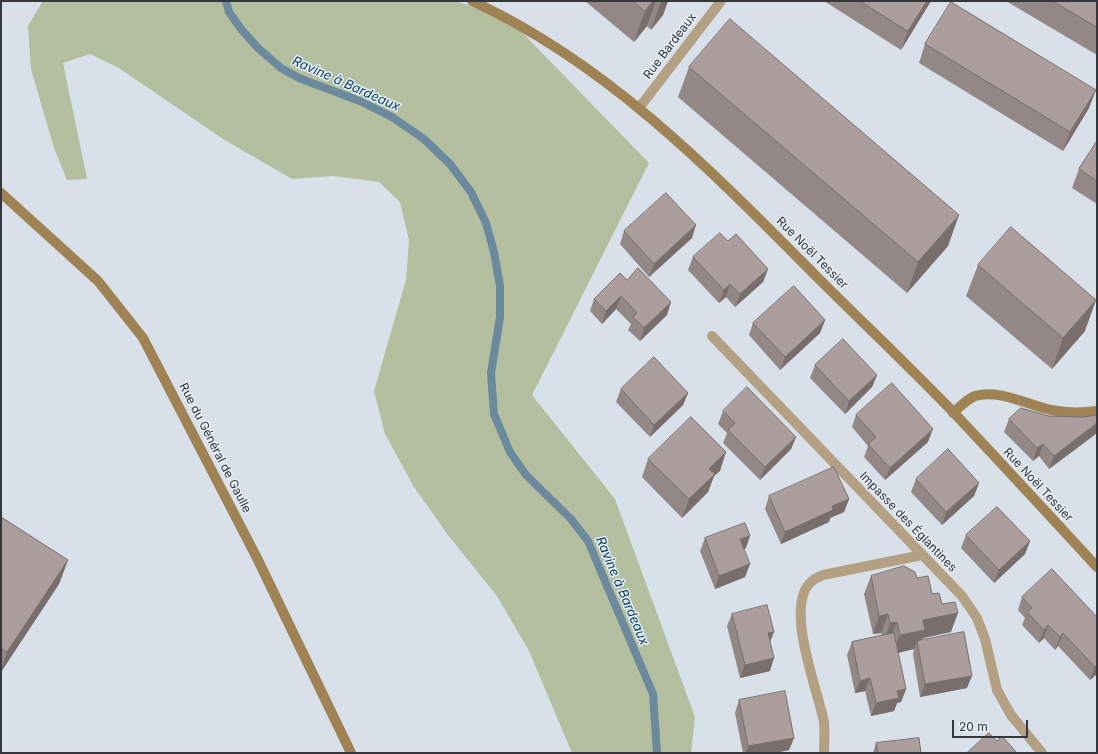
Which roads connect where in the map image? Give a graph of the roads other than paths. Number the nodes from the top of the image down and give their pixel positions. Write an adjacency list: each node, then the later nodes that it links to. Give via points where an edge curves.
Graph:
1 (472, 1): 3 (street, Rue Noël Tessier, via 561,50)
2 (721, 1): 3 (street, Rue Bardeaux)
3 (639, 108): 7 (street, Rue Noël Tessier, via 754,212)
4 (1, 193): 10 (street, Rue du Général de Gaulle, via 98,281 143,338 257,558)
5 (712, 336): 8 (street, Impasse des Églantines)
6 (1097, 411): 7 (street, via 1074,413 1051,410 1011,399 975,396)
7 (953, 413): 9 (street, Rue Noël Tessier)
8 (922, 555): 11 (street, via 823,575 811,581 804,594 800,609 801,626 824,723); 12 (street, Impasse des Églantines, via 962,596 977,618 998,690 1010,716)
9 (1097, 567)
10 (351, 753)
11 (824, 753)
12 (1042, 753)

